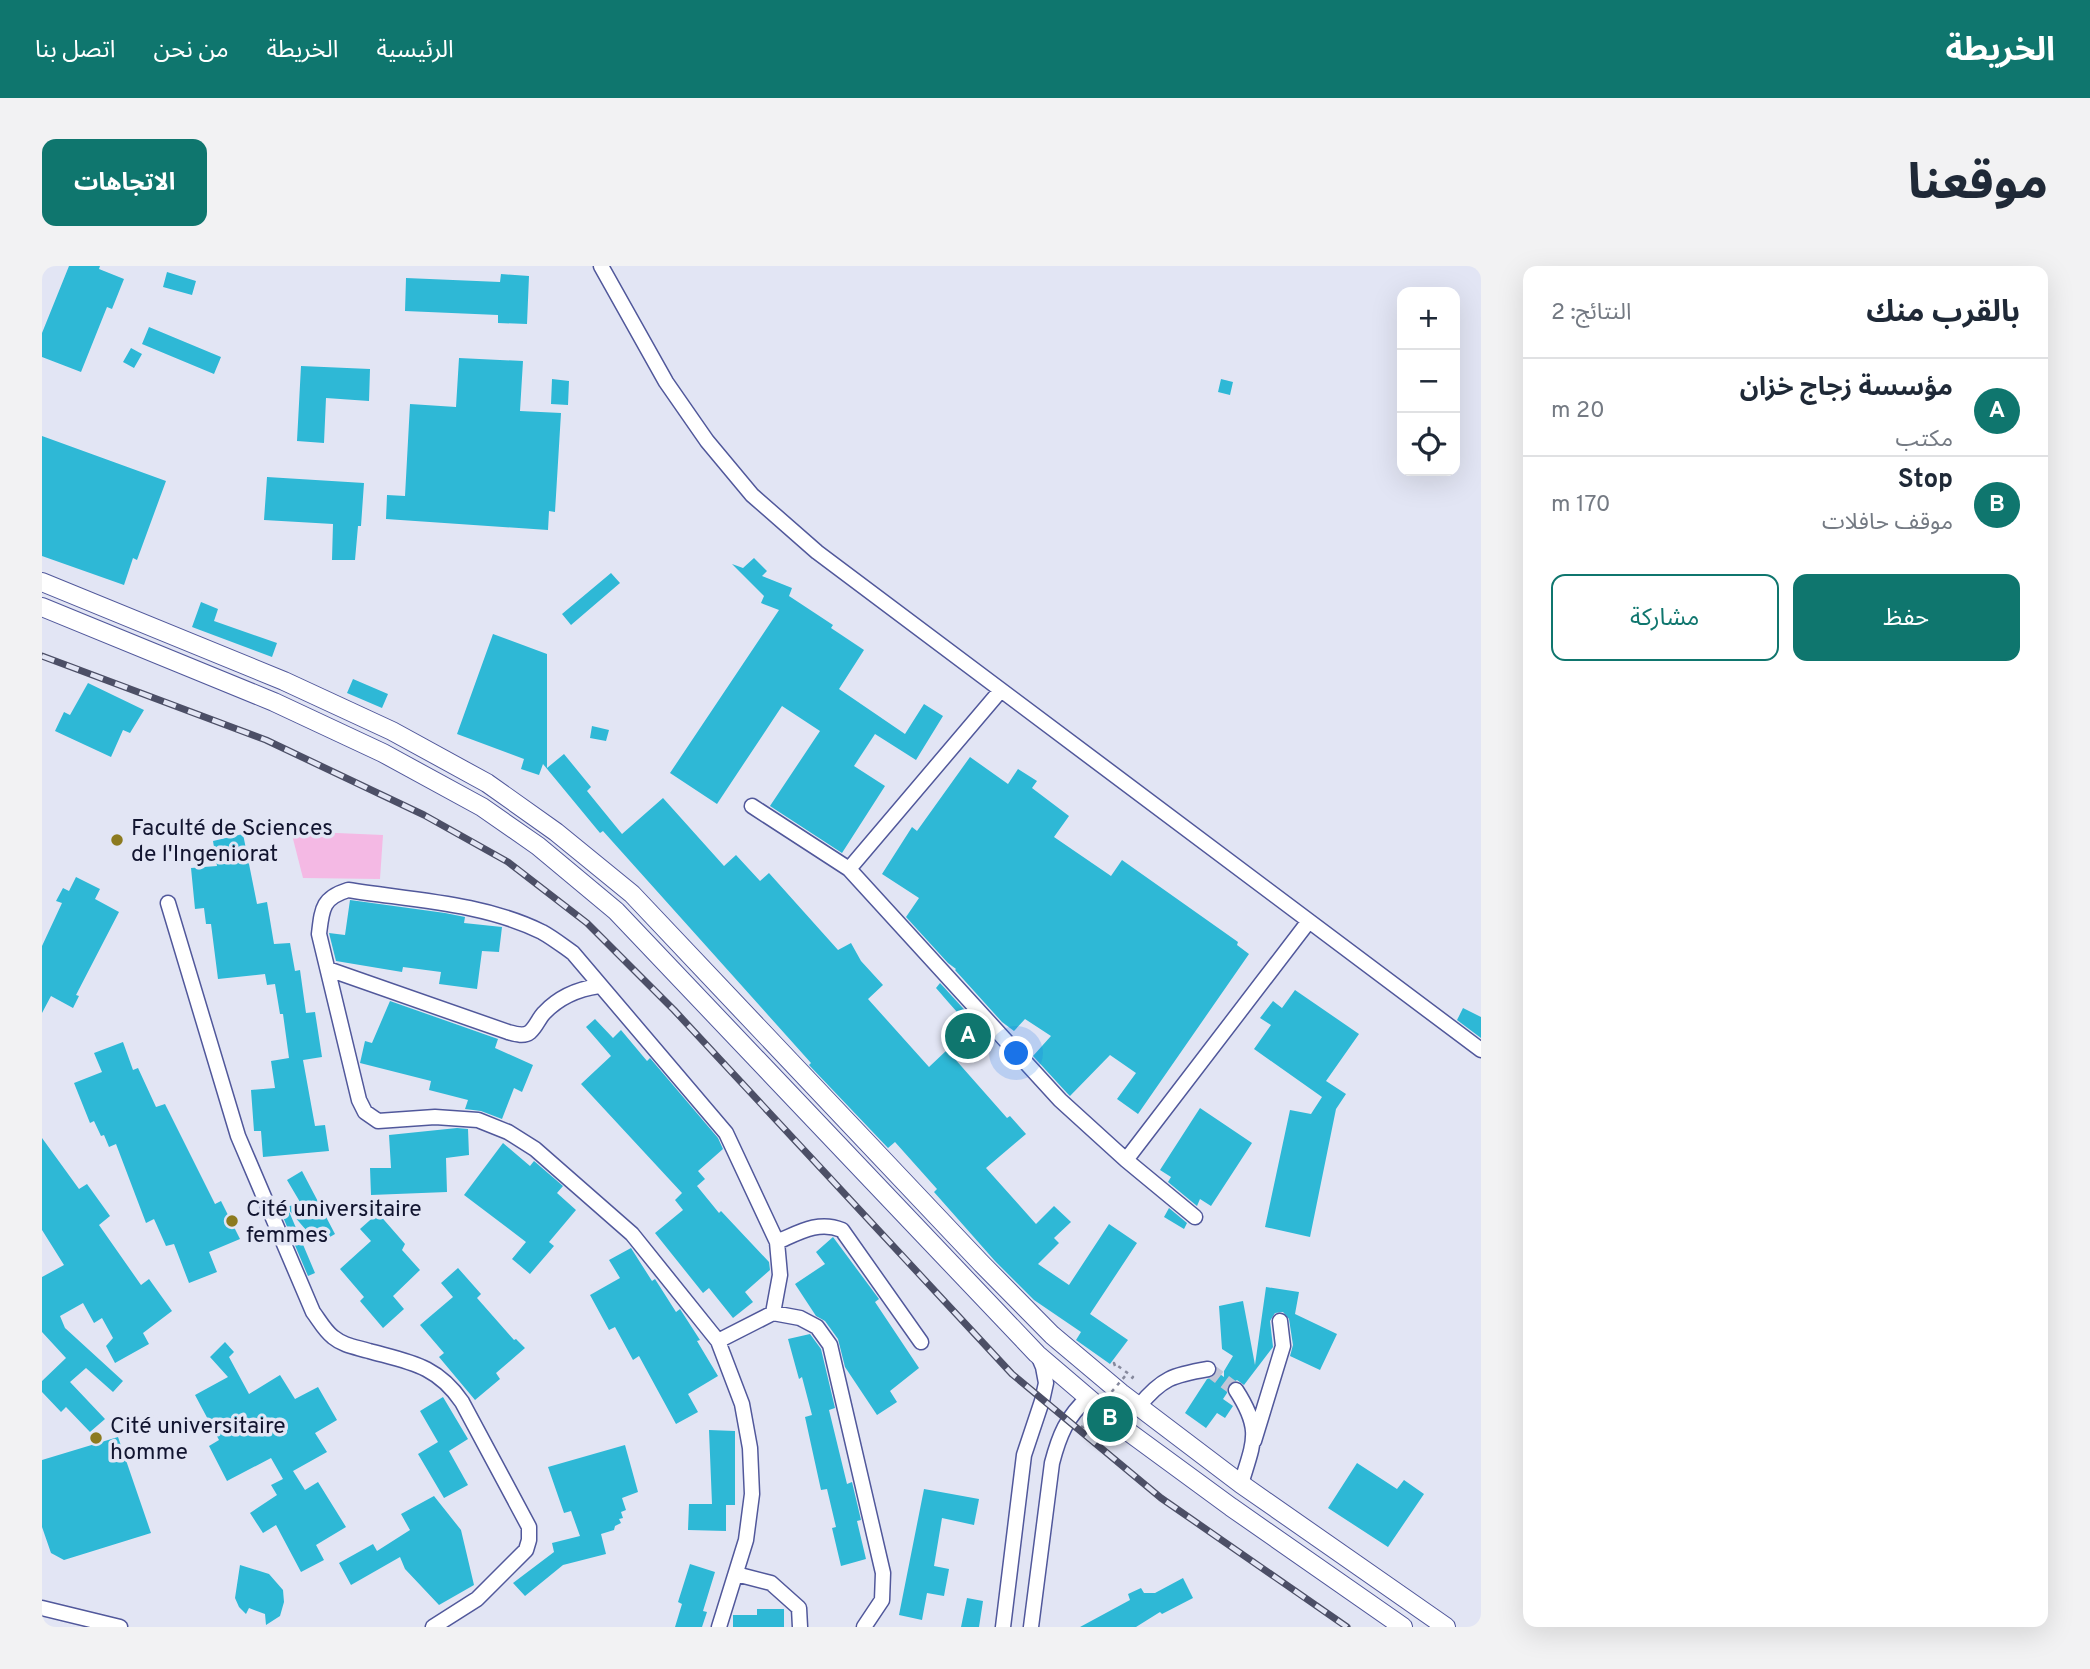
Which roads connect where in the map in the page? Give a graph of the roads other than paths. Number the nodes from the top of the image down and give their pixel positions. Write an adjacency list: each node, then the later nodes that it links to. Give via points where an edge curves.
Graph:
1 (601, 266): 4 (street, via 666,382 752,495 817,552)
2 (42, 582): 23 (main road, via 284,681 392,731 487,783 556,832 632,894 1052,1335)
3 (42, 607): 19 (main road, via 274,702 383,753 482,807 538,846 616,911)
4 (1001, 690): 6 (street); 8 (street)
5 (752, 806): 6 (street)
6 (849, 869): 12 (street, via 1060,1100)
7 (168, 903): 29 (street, via 238,1136 313,1312 331,1336 345,1345 422,1367 450,1385 528,1527 526,1550 477,1599)
8 (1309, 921): 11 (street); 12 (street)
9 (328, 970): 10 (street, via 522,1035 565,997); 10 (street, via 319,934 322,908 333,894 348,890 514,920 573,953); 17 (street, via 365,1112 378,1121 478,1120 535,1149 632,1234)
10 (599, 986): 14 (street, via 726,1133)
11 (1481, 1050)
12 (1126, 1160): 13 (street)
13 (1195, 1217)
14 (777, 1242): 15 (street, via 780,1275); 18 (street, via 809,1228 829,1225 842,1230)
15 (773, 1313): 17 (street); 32 (street, via 817,1327 830,1345 883,1573 882,1600)
16 (1280, 1321): 24 (street, via 1283,1346)
17 (718, 1341): 26 (street, via 742,1405 750,1448 746,1540)
18 (920, 1342)
19 (1037, 1354): 22 (main road); 33 (street, via 1046,1383 1024,1455)
20 (1208, 1369): 23 (street, via 1180,1374 1156,1386)
21 (1236, 1390): 24 (street, via 1250,1412)
22 (1088, 1398): 34 (street, via 1074,1410 1057,1442); 35 (main road, via 1231,1507)
23 (1139, 1406): 25 (main road)
24 (1254, 1441): 25 (street)
25 (1241, 1484): 36 (main road)
26 (736, 1574): 30 (street); 31 (street, via 772,1583 799,1608)
27 (42, 1608): 28 (street)
28 (120, 1627)
29 (433, 1627)
30 (719, 1627)
31 (800, 1627)
32 (864, 1627)
33 (1003, 1627)
34 (1031, 1627)
35 (1403, 1627)
36 (1446, 1627)

